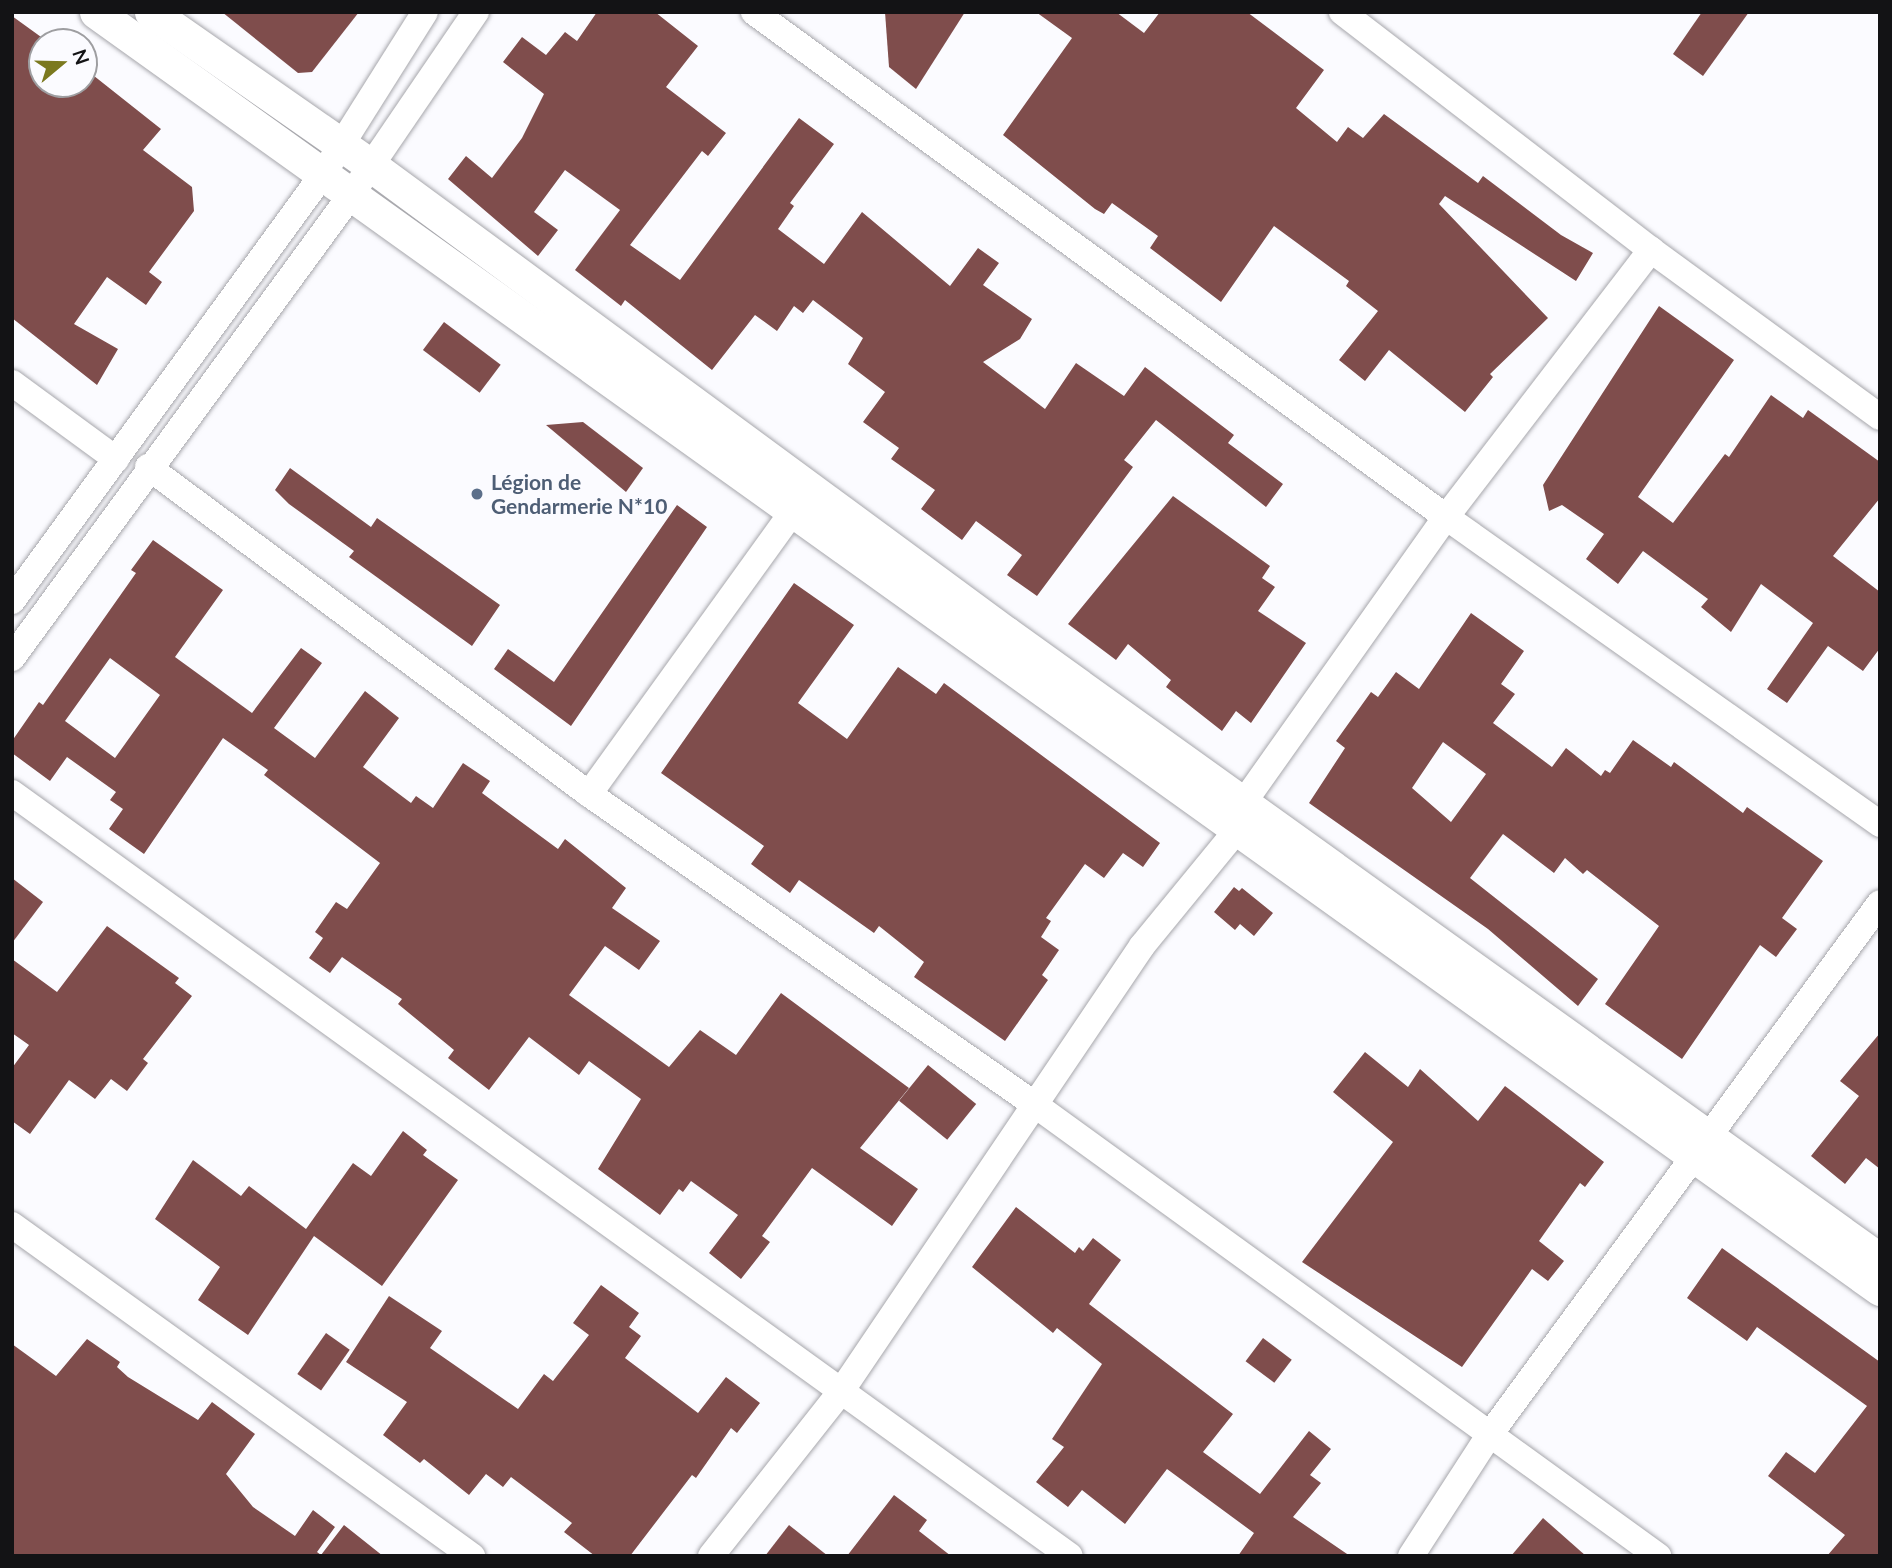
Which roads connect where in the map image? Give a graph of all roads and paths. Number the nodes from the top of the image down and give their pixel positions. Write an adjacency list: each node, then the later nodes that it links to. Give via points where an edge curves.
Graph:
1 (96, 12): 9 (street)
2 (151, 12): 7 (street)
3 (425, 12): 7 (street)
4 (476, 12): 8 (street)
5 (754, 12): 17 (street)
6 (1342, 12): 11 (street)
7 (339, 144): 8 (street); 9 (street)
8 (369, 164): 10 (street); 22 (street)
9 (323, 174): 10 (street); 14 (street)
10 (351, 195): 15 (street); 16 (street)
11 (1651, 250): 13 (street); 17 (street)
12 (12, 383): 14 (street)
13 (1880, 416)
14 (116, 459): 18 (street)
15 (148, 467): 19 (street); 21 (street)
16 (794, 510): 21 (street); 22 (street)
17 (1446, 517): 22 (street); 23 (street)
18 (12, 601)
19 (12, 658)
20 (12, 793): 30 (street)
21 (589, 794): 25 (street)
22 (1240, 816): 25 (street, via 1142,946); 26 (street)
23 (1880, 824)
24 (1880, 903): 26 (street)
25 (1034, 1104): 30 (street); 31 (street)
26 (1703, 1148): 28 (street); 29 (street); 31 (street)
27 (12, 1225): 32 (street)
28 (1880, 1260)
29 (1880, 1289)
30 (842, 1390): 33 (street); 34 (street)
31 (1488, 1437): 35 (street); 36 (street)
32 (472, 1556)
33 (710, 1556)
34 (1070, 1556)
35 (1411, 1556)
36 (1658, 1556)

